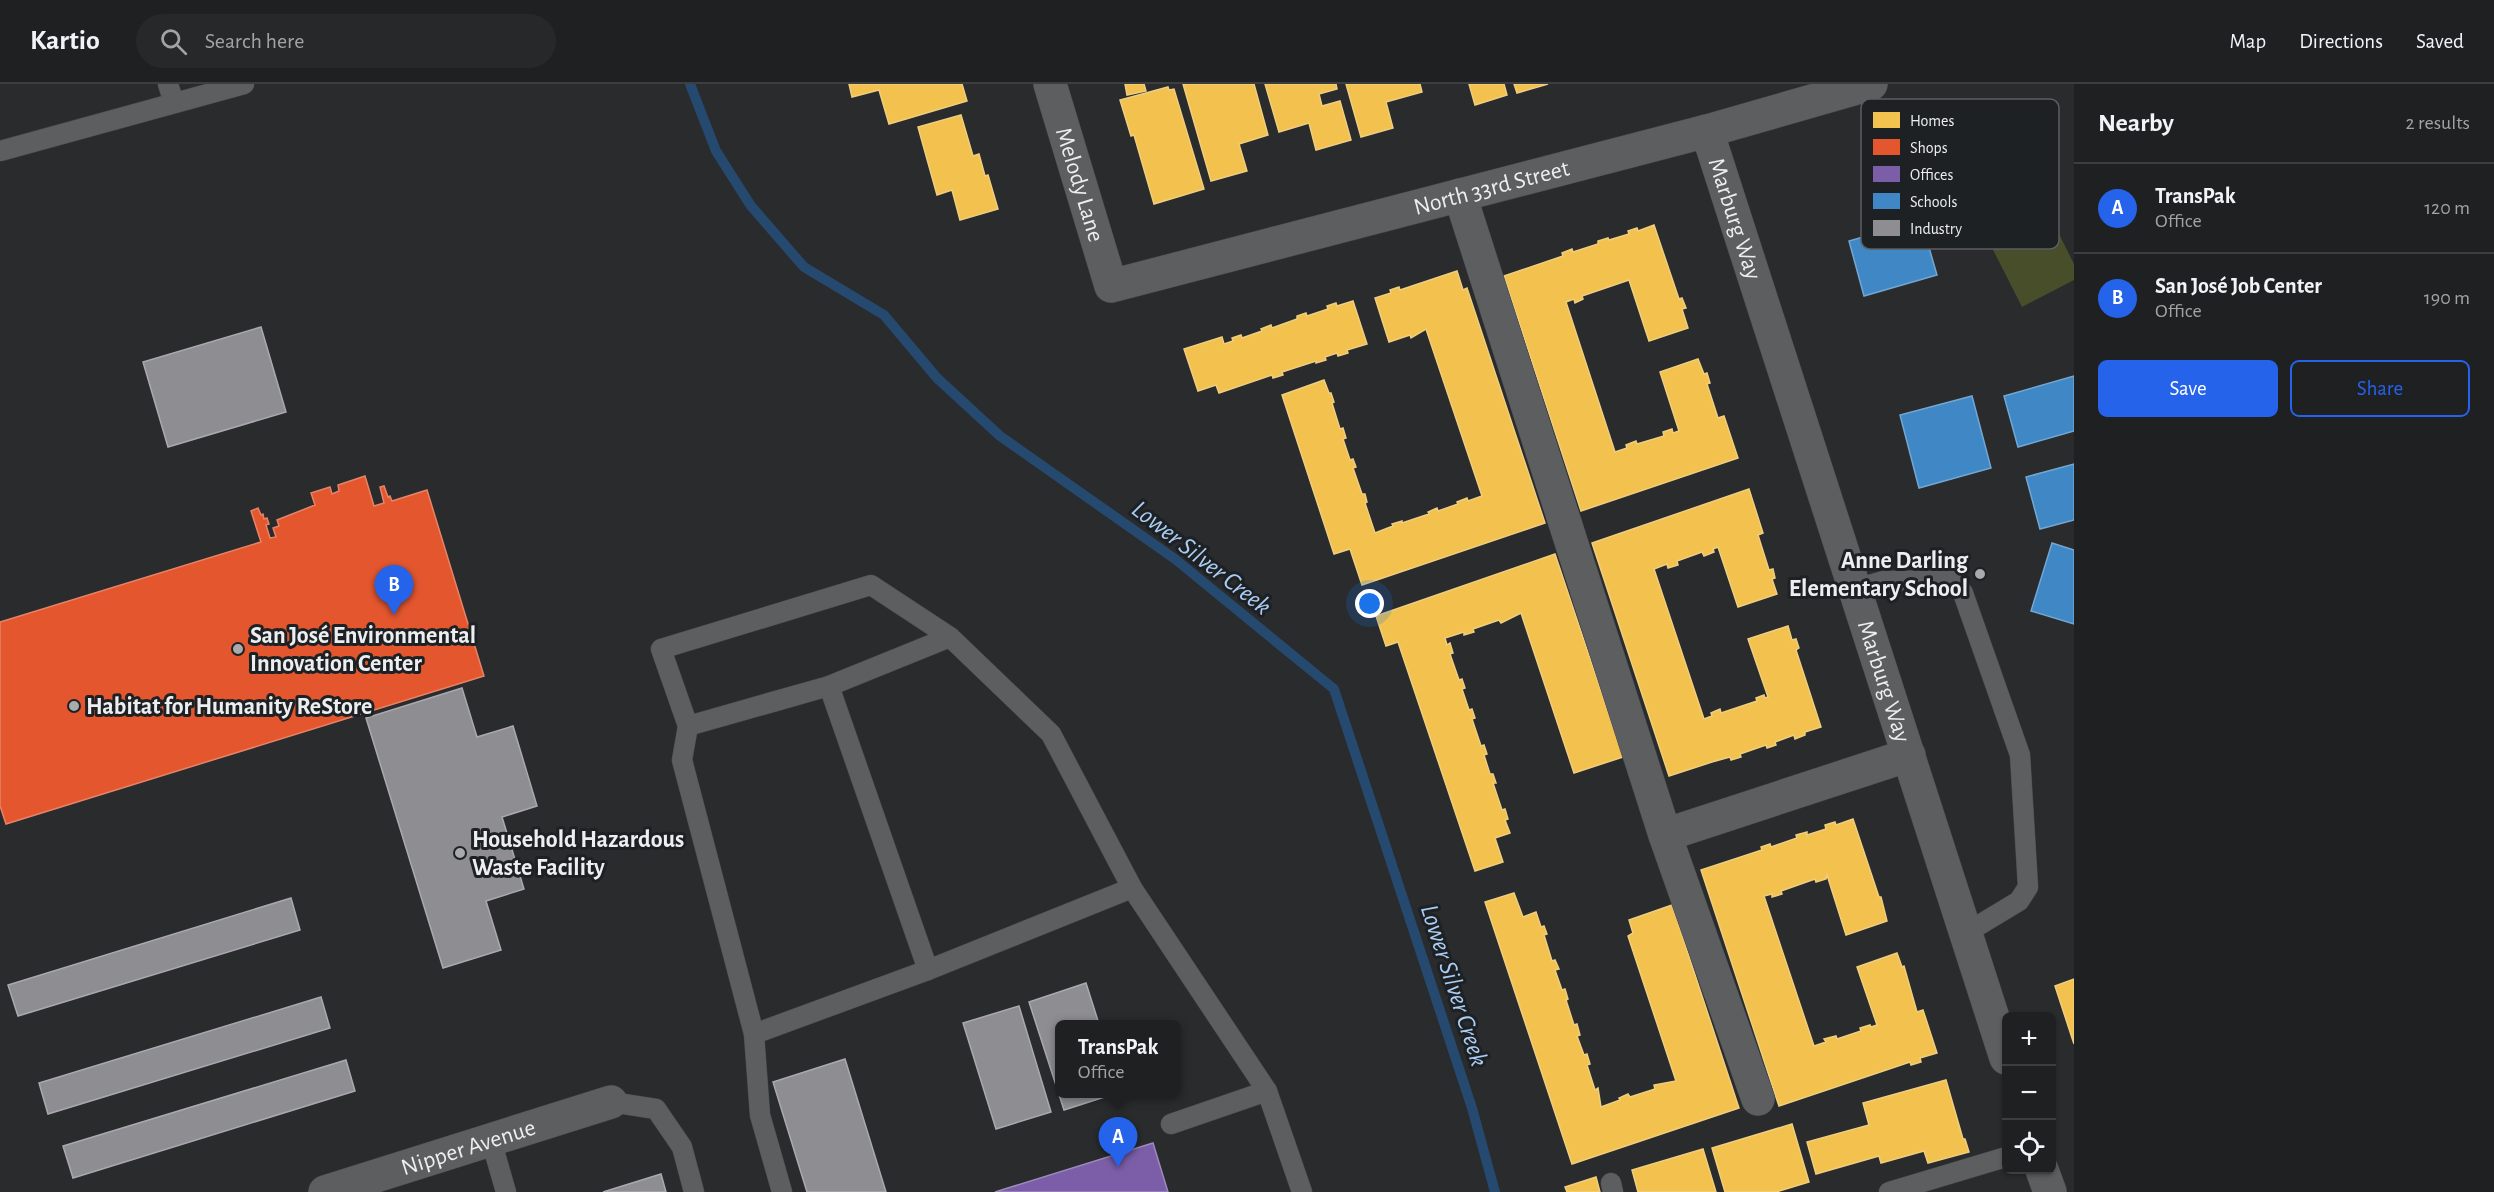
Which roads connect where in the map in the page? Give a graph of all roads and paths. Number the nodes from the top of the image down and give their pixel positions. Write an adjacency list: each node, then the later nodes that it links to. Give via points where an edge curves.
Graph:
1 (168, 84): 5 (lane)
2 (244, 84): 5 (lane)
3 (1050, 84): 9 (street, Melody Lane)
4 (1871, 84): 6 (street, North 33rd Street)
5 (174, 103): 7 (lane)
6 (1707, 131): 8 (street, North 33rd Street); 10 (street, Marburg Way)
7 (0, 151)
8 (1460, 195): 9 (street, North 33rd Street); 15 (street)
9 (1110, 286)
10 (1855, 589): 14 (street, Marburg Way); 17 (lane, via 1883,581 1953,580 1963,593 2019,755 2028,887 2019,901)
11 (950, 638): 12 (lane); 13 (lane, via 871,585 661,649); 16 (lane, via 1051,734)
12 (830, 686): 13 (lane); 18 (lane)
13 (688, 726): 19 (lane, via 682,760)
14 (1909, 755): 15 (street); 17 (street, Marburg Way)
15 (1665, 835): 22 (street)
16 (1132, 888): 18 (lane); 21 (lane)
17 (1966, 933): 20 (street, Marburg Way)
18 (928, 970): 19 (lane)
19 (754, 1034): 31 (lane, via 760,1115)
20 (2002, 1043)
21 (1267, 1091): 24 (lane); 32 (lane)
22 (1758, 1099)
23 (611, 1102): 25 (street, Nipper Avenue); 30 (lane, via 656,1109 682,1148)
24 (1171, 1124)
25 (491, 1140): 28 (street, Nipper Avenue); 29 (lane)
26 (2002, 1159): 33 (lane)
27 (2043, 1174): 34 (street)
28 (325, 1192)
29 (506, 1192)
30 (694, 1192)
31 (782, 1192)
32 (1302, 1192)
33 (1889, 1192)
34 (2050, 1192)

